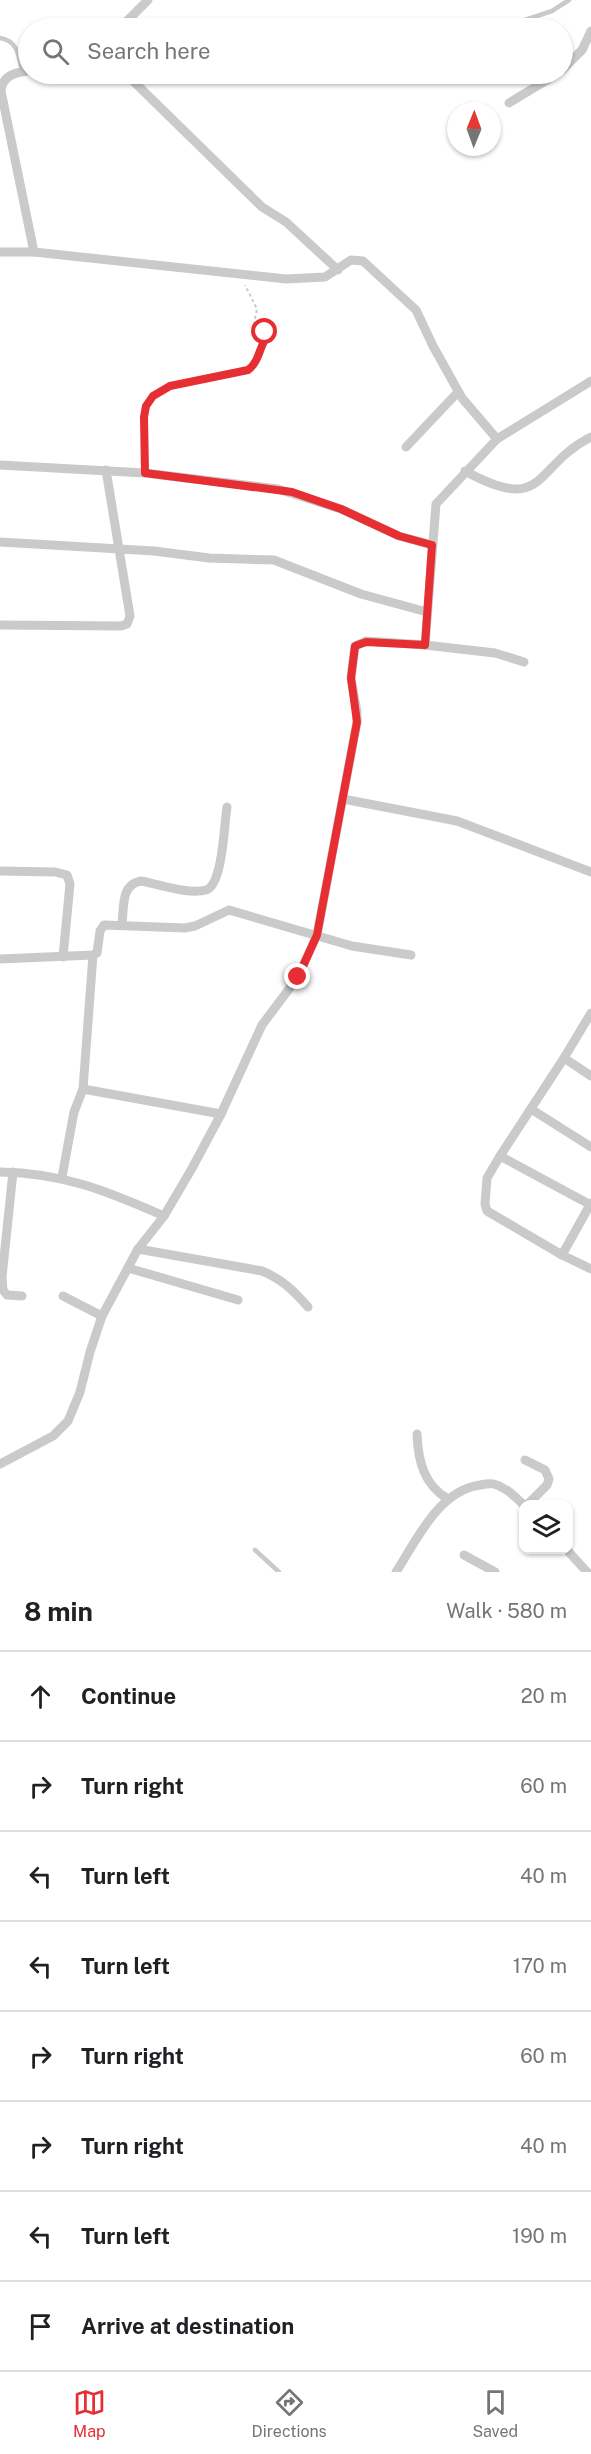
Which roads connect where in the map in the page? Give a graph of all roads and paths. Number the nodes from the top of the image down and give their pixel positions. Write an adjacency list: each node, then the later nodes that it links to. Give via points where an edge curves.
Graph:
1 (148, 0): 3 (street)
2 (569, 0): 4 (lane)
3 (130, 18)
4 (531, 18)
5 (591, 31): 8 (street)
6 (0, 38): 7 (lane, via 11,41)
7 (18, 54)
8 (573, 59)
9 (18, 74): 14 (street, via 7,78 1,86)
10 (136, 84): 15 (street, via 262,207 286,222)
11 (540, 84): 12 (street)
12 (509, 103)
13 (0, 252): 14 (street)
14 (34, 252): 16 (street)
15 (338, 270): 16 (street, via 319,279); 18 (street, via 351,260 363,261 414,307)
16 (235, 273): 21 (path, via 248,288 256,307 253,328 267,334 256,362 242,373 170,386 157,392 146,406)
17 (591, 381): 20 (street)
18 (458, 392): 20 (street); 22 (street)
19 (591, 437): 25 (street, via 565,454 538,483 524,489 491,483)
20 (497, 439): 25 (street)
21 (143, 446): 26 (lane)
22 (406, 447)
23 (0, 465): 24 (street)
24 (106, 470): 26 (street); 29 (street)
25 (465, 471): 28 (street, via 434,507)
26 (145, 473): 28 (street, via 292,492 399,536)
27 (0, 542): 29 (street)
28 (432, 545): 30 (street)
29 (120, 548): 30 (street, via 208,558 274,560 361,594); 31 (street, via 130,616 127,624)
30 (427, 612): 32 (street)
31 (0, 625)
32 (425, 645): 33 (street, via 495,653); 34 (street, via 366,642 355,646 351,678 357,722)
33 (524, 662)
34 (343, 799): 37 (street, via 458,821); 39 (street)
35 (226, 807): 38 (street, via 218,875 213,886 193,891 133,882 125,895)
36 (0, 871): 42 (street, via 67,875 70,884)
37 (591, 872)
38 (122, 924): 39 (street, via 185,928 229,910); 40 (street, via 101,927 97,953)
39 (317, 935): 41 (street, via 352,946); 49 (street, via 298,977 257,1034)
40 (93, 955): 42 (street); 47 (street)
41 (411, 956)
42 (63, 957): 43 (street)
43 (0, 959)
44 (591, 1013): 45 (street)
45 (564, 1058): 46 (street); 48 (street)
46 (591, 1076)
47 (83, 1089): 49 (street); 54 (street, via 74,1112)
48 (531, 1108): 50 (street); 51 (street)
49 (221, 1114): 56 (street)
50 (591, 1147)
51 (500, 1156): 55 (street); 58 (street, via 487,1179 487,1211)
52 (0, 1172): 53 (street)
53 (14, 1172): 54 (street); 61 (street, via 2,1283 7,1295)
54 (62, 1177): 56 (street)
55 (591, 1204): 58 (street)
56 (164, 1216): 57 (street)
57 (138, 1250): 59 (street); 64 (street, via 262,1271 278,1277)
58 (561, 1256): 60 (street)
59 (128, 1268): 63 (street); 65 (street)
60 (591, 1269)
61 (22, 1296)
62 (63, 1296): 65 (street)
63 (238, 1300)
64 (308, 1307)
65 (102, 1316): 68 (street, via 68,1421 52,1436)
66 (417, 1434): 69 (street, via 426,1479)
67 (525, 1460): 70 (street, via 545,1470 549,1479)
68 (0, 1464)
69 (448, 1499): 71 (street, via 492,1483); 76 (street)
70 (532, 1500)
71 (519, 1501)
72 (255, 1550): 75 (lane)
73 (571, 1554): 78 (street)
74 (464, 1556): 77 (street)
75 (279, 1572)
76 (396, 1572)
77 (495, 1572)
78 (587, 1572)

